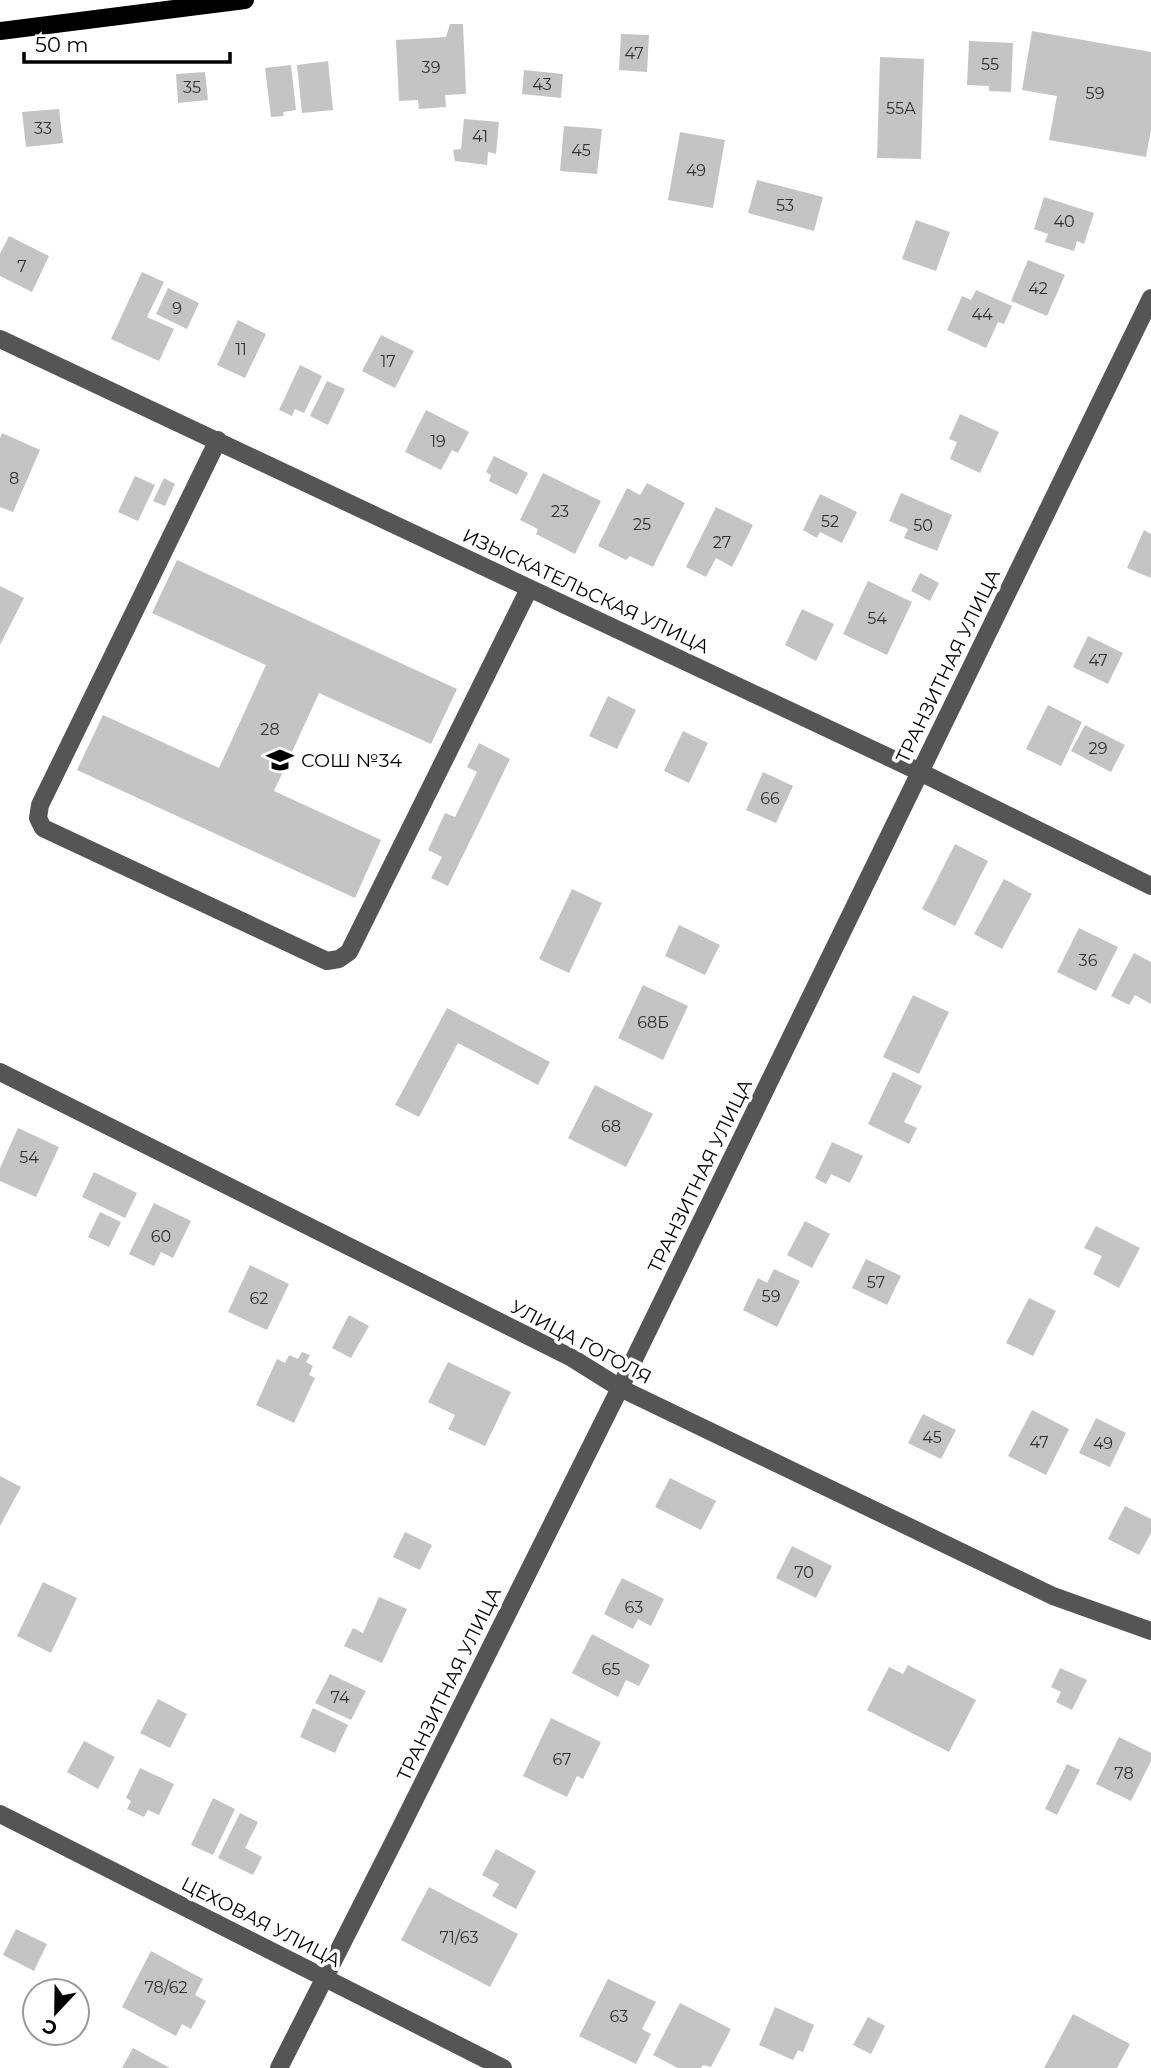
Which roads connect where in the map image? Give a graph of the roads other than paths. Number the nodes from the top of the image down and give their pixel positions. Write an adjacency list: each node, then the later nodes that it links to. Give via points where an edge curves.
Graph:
1 (245, 0): 2 (main road)
2 (0, 31)
3 (1151, 298): 7 (street, ТРАНЗИТНАЯ УЛИЦА)
4 (0, 339): 5 (street, ИЗЫСКАТЕЛЬСКАЯ УЛИЦА)
5 (218, 440): 6 (street, ИЗЫСКАТЕЛЬСКАЯ УЛИЦА); 6 (street, via 40,806 38,818 43,828 327,961 339,959 349,952)
6 (529, 589): 7 (street, ИЗЫСКАТЕЛЬСКАЯ УЛИЦА)
7 (920, 772): 8 (street, ИЗЫСКАТЕЛЬСКАЯ УЛИЦА); 10 (street, ТРАНЗИТНАЯ УЛИЦА)
8 (1151, 886)
9 (0, 1072): 10 (street, УЛИЦА ГОГОЛЯ, via 572,1358)
10 (620, 1388): 11 (street, УЛИЦА ГОГОЛЯ, via 1053,1596); 13 (street, ТРАНЗИТНАЯ УЛИЦА)
11 (1151, 1632)
12 (0, 1814): 13 (street, ЦЕХОВАЯ УЛИЦА)
13 (324, 1977): 14 (street, ТРАНЗИТНАЯ УЛИЦА); 15 (street, ЦЕХОВАЯ УЛИЦА)
14 (279, 2068)
15 (503, 2068)

